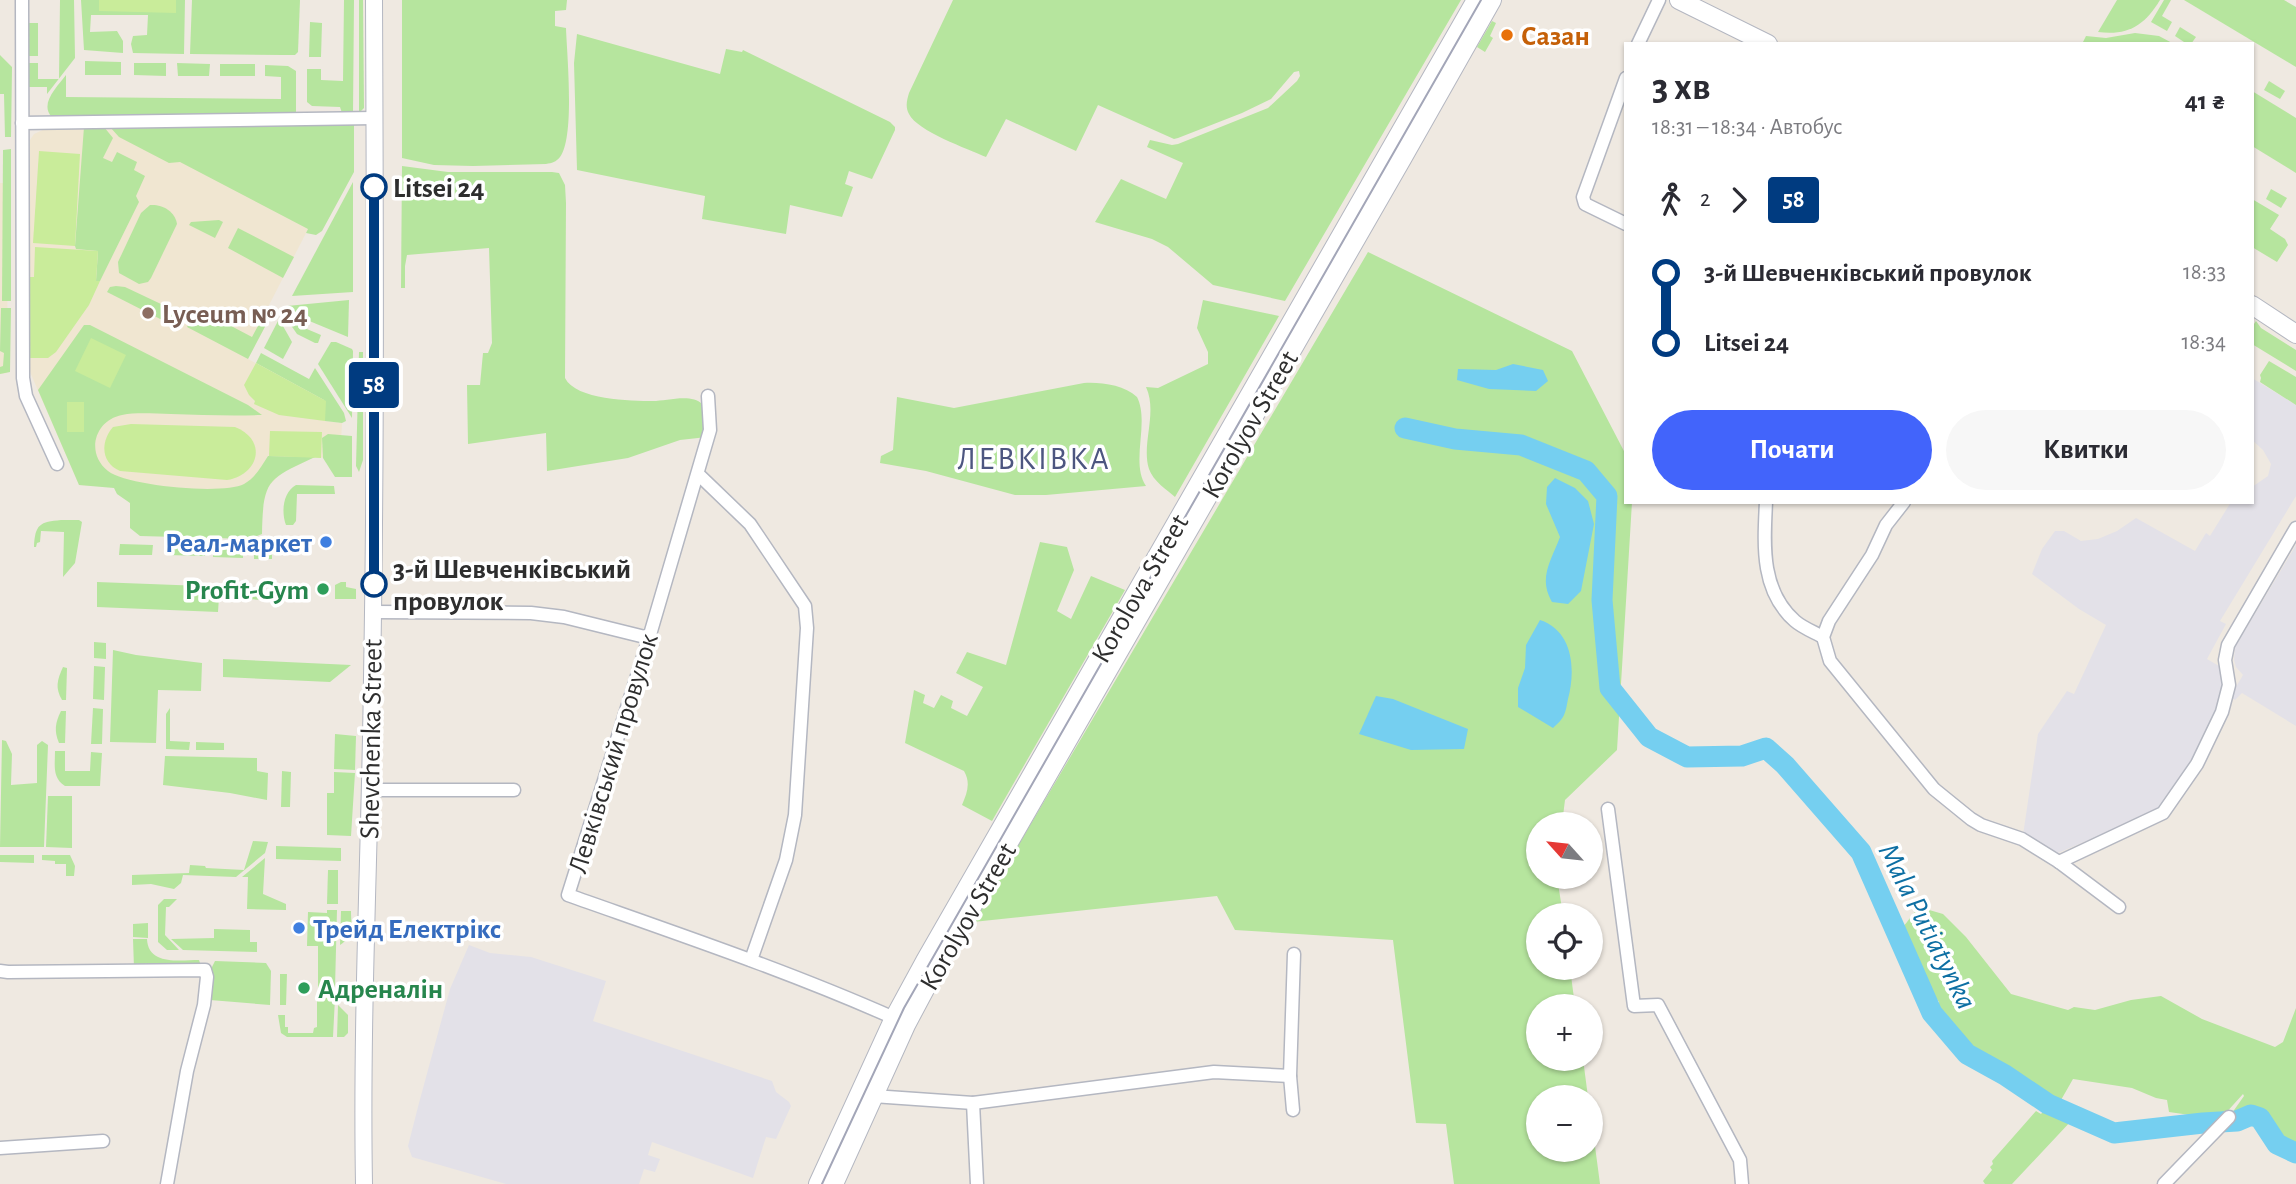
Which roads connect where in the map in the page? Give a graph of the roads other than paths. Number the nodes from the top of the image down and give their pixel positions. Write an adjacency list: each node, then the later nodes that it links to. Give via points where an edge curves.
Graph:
1 (22, 0): 12 (street)
2 (374, 0): 11 (street, Shevchenka Street)
3 (1476, 0): 35 (main road, Korolova Street)
4 (1492, 0): 37 (main road, Korolyov Street)
5 (1660, 0): 7 (street); 8 (main road)
6 (1679, 0): 9 (main road)
7 (1639, 42)
8 (1748, 42)
9 (1764, 42)
10 (1624, 84): 13 (street, via 1583,197 1585,204)
11 (375, 118): 12 (street); 24 (street, Shevchenka Street)
12 (22, 122): 19 (street, via 23,379 26,396)
13 (1624, 223)
14 (2254, 296): 16 (main road)
15 (2254, 306): 17 (main road)
16 (2296, 323)
17 (2296, 334)
18 (708, 397): 20 (street, Левківський провулок, via 710,430)
19 (57, 464)
20 (698, 474): 26 (street, Левківський провулок); 33 (street, via 750,524 805,606 795,815 786,860)
21 (1766, 504): 25 (street, via 1764,545 1773,590 1797,622)
22 (1902, 504): 25 (street, via 1839,604)
23 (2296, 528): 30 (street, via 2228,645 2229,685 2222,712 2178,792 2163,813)
24 (373, 612): 26 (street, via 530,613); 27 (street, Shevchenka Street)
25 (1824, 637): 30 (street, via 1829,659 1934,789 1981,825 2022,839)
26 (649, 638): 33 (street, Левківський провулок, via 568,895)
27 (370, 790): 28 (street); 44 (street, Shevchenka Street, via 362,1045)
28 (514, 790)
29 (1608, 809): 48 (street, via 1634,1006 1658,1004 1740,1160)
30 (2059, 862): 31 (street)
31 (2119, 907)
32 (1294, 954): 36 (street)
33 (751, 960): 35 (street, Левківський провулок)
34 (0, 971): 43 (street, via 205,970 204,1004)
35 (894, 1018): 37 (main road, Korolova Street)
36 (1290, 1076): 38 (street, via 1213,1072); 39 (street)
37 (866, 1094): 38 (street); 45 (main road, Korolova Street); 46 (main road, Korolyov Street)
38 (972, 1103): 47 (street)
39 (1293, 1110)
40 (2229, 1117): 49 (street)
41 (103, 1141): 42 (street)
42 (0, 1148)
43 (167, 1184)
44 (364, 1184)
45 (818, 1184)
46 (834, 1184)
47 (977, 1184)
48 (1742, 1184)
49 (2165, 1184)

